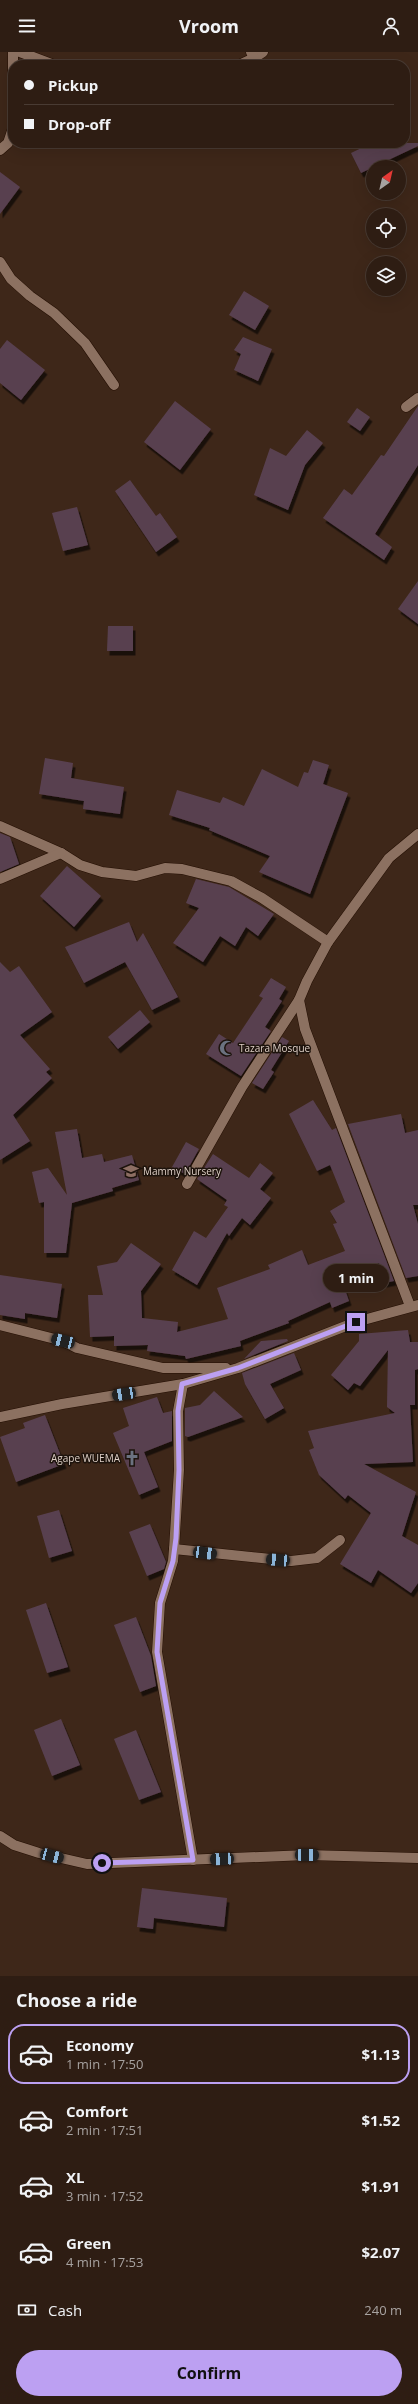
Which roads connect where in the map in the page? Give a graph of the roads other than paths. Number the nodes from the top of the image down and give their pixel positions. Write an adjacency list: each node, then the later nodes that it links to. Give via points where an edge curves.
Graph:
1 (20, 52): 4 (street)
2 (263, 52): 3 (street)
3 (252, 55)
4 (41, 60)
5 (8, 143): 6 (street)
6 (0, 150)
7 (0, 262): 8 (street, via 11,279 54,313 85,343)
8 (114, 385)
9 (418, 398): 10 (street)
10 (406, 407)
11 (0, 826): 13 (street)
12 (418, 834): 15 (street, via 389,858)
13 (61, 853): 14 (street); 15 (street, via 80,865 102,872 136,876 164,868 218,877 262,898)
14 (0, 879)
15 (328, 942): 16 (street)
16 (300, 1000): 17 (street, via 242,1087); 18 (street, via 305,1029)
17 (187, 1184)
18 (414, 1306): 20 (street, via 356,1322)
19 (0, 1325): 20 (street, via 63,1341 77,1348 163,1368)
20 (238, 1368): 21 (street)
21 (182, 1384): 22 (street); 24 (street, via 178,1411 179,1470)
22 (0, 1417)
23 (340, 1540): 24 (street, via 317,1558 291,1561)
24 (174, 1549): 27 (street, via 173,1561 160,1603 157,1652)
25 (0, 1836): 27 (street, via 14,1845 87,1864)
26 (418, 1858): 27 (street, via 307,1855)
27 (193, 1860)

